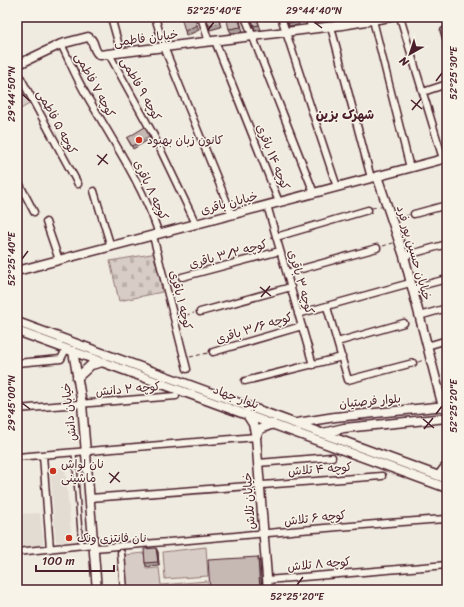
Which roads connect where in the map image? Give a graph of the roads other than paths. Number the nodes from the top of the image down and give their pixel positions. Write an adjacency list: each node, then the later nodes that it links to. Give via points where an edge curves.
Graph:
1 (111, 17): 20 (street)
2 (155, 17): 19 (street)
3 (201, 17): 16 (street, کوچه ۱۴ باقری)
4 (245, 17): 15 (street)
5 (281, 17): 14 (street)
6 (308, 17): 12 (street)
7 (390, 17): 9 (street, خیابان فاطمی)
8 (400, 17): 25 (street)
9 (371, 19): 10 (street, خیابان فاطمی); 28 (street)
10 (341, 21): 11 (street, خیابان فاطمی)
11 (331, 27): 12 (street, خیابان فاطمی); 29 (street)
12 (312, 29): 14 (street, خیابان فاطمی)
13 (444, 31): 17 (street)
14 (286, 32): 15 (street, خیابان فاطمی); 32 (street)
15 (251, 36): 16 (street, خیابان فاطمی); 34 (street)
16 (212, 41): 19 (street, خیابان فاطمی); 35 (street, کوچه ۱۴ باقری)
17 (447, 41)
18 (61, 44): 21 (street, خیابان فاطمی, via 88,37 92,40 97,54); 22 (street, خیابان فاطمی); 26 (street, کوچه ۷ فاطمی, via 86,95)
19 (164, 47): 20 (street, خیابان فاطمی); 41 (street)
20 (121, 53): 21 (street, خیابان فاطمی)
21 (109, 54): 43 (street, کوچه ۹ فاطمی, via 154,134)
22 (17, 65)
23 (17, 71): 31 (street, کوچه ۵ فاطمی)
24 (447, 84): 25 (street)
25 (423, 92): 27 (street)
26 (110, 135): 44 (street, کوچه ۸ باقری, via 142,191)
27 (445, 158): 28 (street, خیابان باقری)
28 (410, 168): 29 (street, خیابان باقری)
29 (374, 177): 32 (street, خیابان باقری); 50 (street, خیابان حسین پور فرد, via 387,204)
30 (17, 179): 39 (street)
31 (78, 184)
32 (337, 187): 34 (street, خیابان باقری)
33 (94, 191): 47 (street)
34 (314, 193): 35 (street, خیابان باقری)
35 (279, 202): 36 (street, خیابان باقری)
36 (267, 205): 41 (street, خیابان باقری); 45 (street, کوچه ۳ باقری)
37 (447, 205): 40 (street)
38 (368, 210): 45 (street)
39 (34, 212)
40 (414, 214)
41 (232, 215): 43 (street, خیابان باقری)
42 (46, 222): 51 (street)
43 (196, 224): 44 (street, خیابان باقری)
44 (156, 235): 47 (street, خیابان باقری); 77 (street, کوچه ۱ باقری)
45 (276, 237): 49 (street, کوچه ۳ باقری)
46 (447, 244): 50 (street)
47 (110, 247): 51 (street, خیابان باقری)
48 (377, 248): 53 (street)
49 (280, 251): 53 (street, کوچه ۳ باقری); 54 (street, کوچه ۳/۲ باقری)
50 (404, 256): 56 (street, خیابان حسین پور فرد)
51 (59, 260): 52 (street, خیابان باقری)
52 (17, 271)
53 (287, 273): 57 (street, کوچه ۳ باقری)
54 (182, 277)
55 (447, 279): 56 (street)
56 (411, 286): 58 (street); 62 (street, خیابان حسین پور فرد)
57 (291, 287): 60 (street); 61 (street, کوچه ۳ باقری)
58 (327, 307): 61 (street); 68 (street)
59 (447, 308): 62 (street)
60 (200, 312)
61 (298, 314): 65 (street, کوچه ۳ باقری)
62 (419, 316): 69 (street, خیابان حسین پور فرد)
63 (17, 322): 88 (street, بلوار جهاد)
64 (404, 323): 68 (street)
65 (302, 326): 71 (street, کوچه ۳/۶ باقری); 76 (street, کوچه ۳ باقری)
66 (17, 331): 70 (street, بلوار جهاد)
67 (447, 340): 69 (street)
68 (337, 342): 72 (street)
69 (427, 346): 82 (street, خیابان حسین پور فرد)
70 (69, 350): 73 (street, بلوار جهاد); 74 (street, via 61,359); 78 (street, خیابان دانش)
71 (213, 352)
72 (342, 357): 75 (street, via 348,380); 76 (street)
73 (103, 362): 78 (street, via 91,365); 84 (street, بلوار جهاد)
74 (17, 363)
75 (414, 363)
76 (313, 365): 79 (street)
77 (187, 369)
78 (77, 378): 81 (street, خیابان دانش)
79 (246, 381)
80 (176, 396): 81 (street, کوچه ۲ دانش)
81 (82, 404): 83 (street, کوچه ۲ دانش); 92 (street, خیابان دانش)
82 (445, 406): 86 (street, بلوار فرصتیان)
83 (17, 409)
84 (246, 413): 87 (street, بلوار جهاد); 91 (street, خیابان تلاش, via 253,424)
85 (447, 418): 89 (street, بلوار فرصتیان)
86 (324, 419): 88 (street, بلوار فرصتیان); 89 (street, via 321,422 322,426)
87 (273, 424): 91 (street, via 260,429); 93 (street, بلوار جهاد)
88 (296, 424): 90 (street, بلوار جهاد)
89 (333, 431): 90 (street, بلوار فرصتیان)
90 (323, 433): 93 (street, بلوار جهاد)
91 (256, 437): 92 (street); 98 (street, خیابان تلاش)
92 (86, 452): 94 (street); 105 (street, خیابان دانش)
93 (361, 452): 100 (street, بلوار جهاد); 104 (street, بلوار جهاد)
94 (74, 453): 95 (street); 108 (lane)
95 (43, 455): 96 (street); 110 (street)
96 (17, 457)
97 (332, 457): 98 (street)
98 (258, 463): 103 (street, خیابان تلاش)
99 (447, 467): 100 (street)
100 (438, 475): 102 (street, بلوار جهاد)
101 (382, 476): 103 (street, کوچه ۴ تلاش)
102 (447, 479)
103 (259, 485): 105 (street, کوچه ۴ تلاش); 107 (street, خیابان تلاش)
104 (447, 488)
105 (90, 498): 109 (street, خیابان دانش)
106 (447, 519): 107 (street, کوچه ۶ تلاش)
107 (263, 534): 109 (street, کوچه ۶ تلاش); 114 (street, خیابان تلاش)
108 (81, 546): 109 (street, کوچه ۶ تلاش); 110 (street, کوچه ۶ تلاش)
109 (94, 546): 115 (street, خیابان دانش)
110 (50, 549): 111 (street, کوچه ۶ تلاش)
111 (17, 552)
112 (121, 553): 116 (street)
113 (447, 565): 114 (street, کوچه ۸ تلاش)
114 (267, 580): 117 (street, خیابان تلاش)
115 (97, 590)
116 (124, 590)
117 (268, 590)

